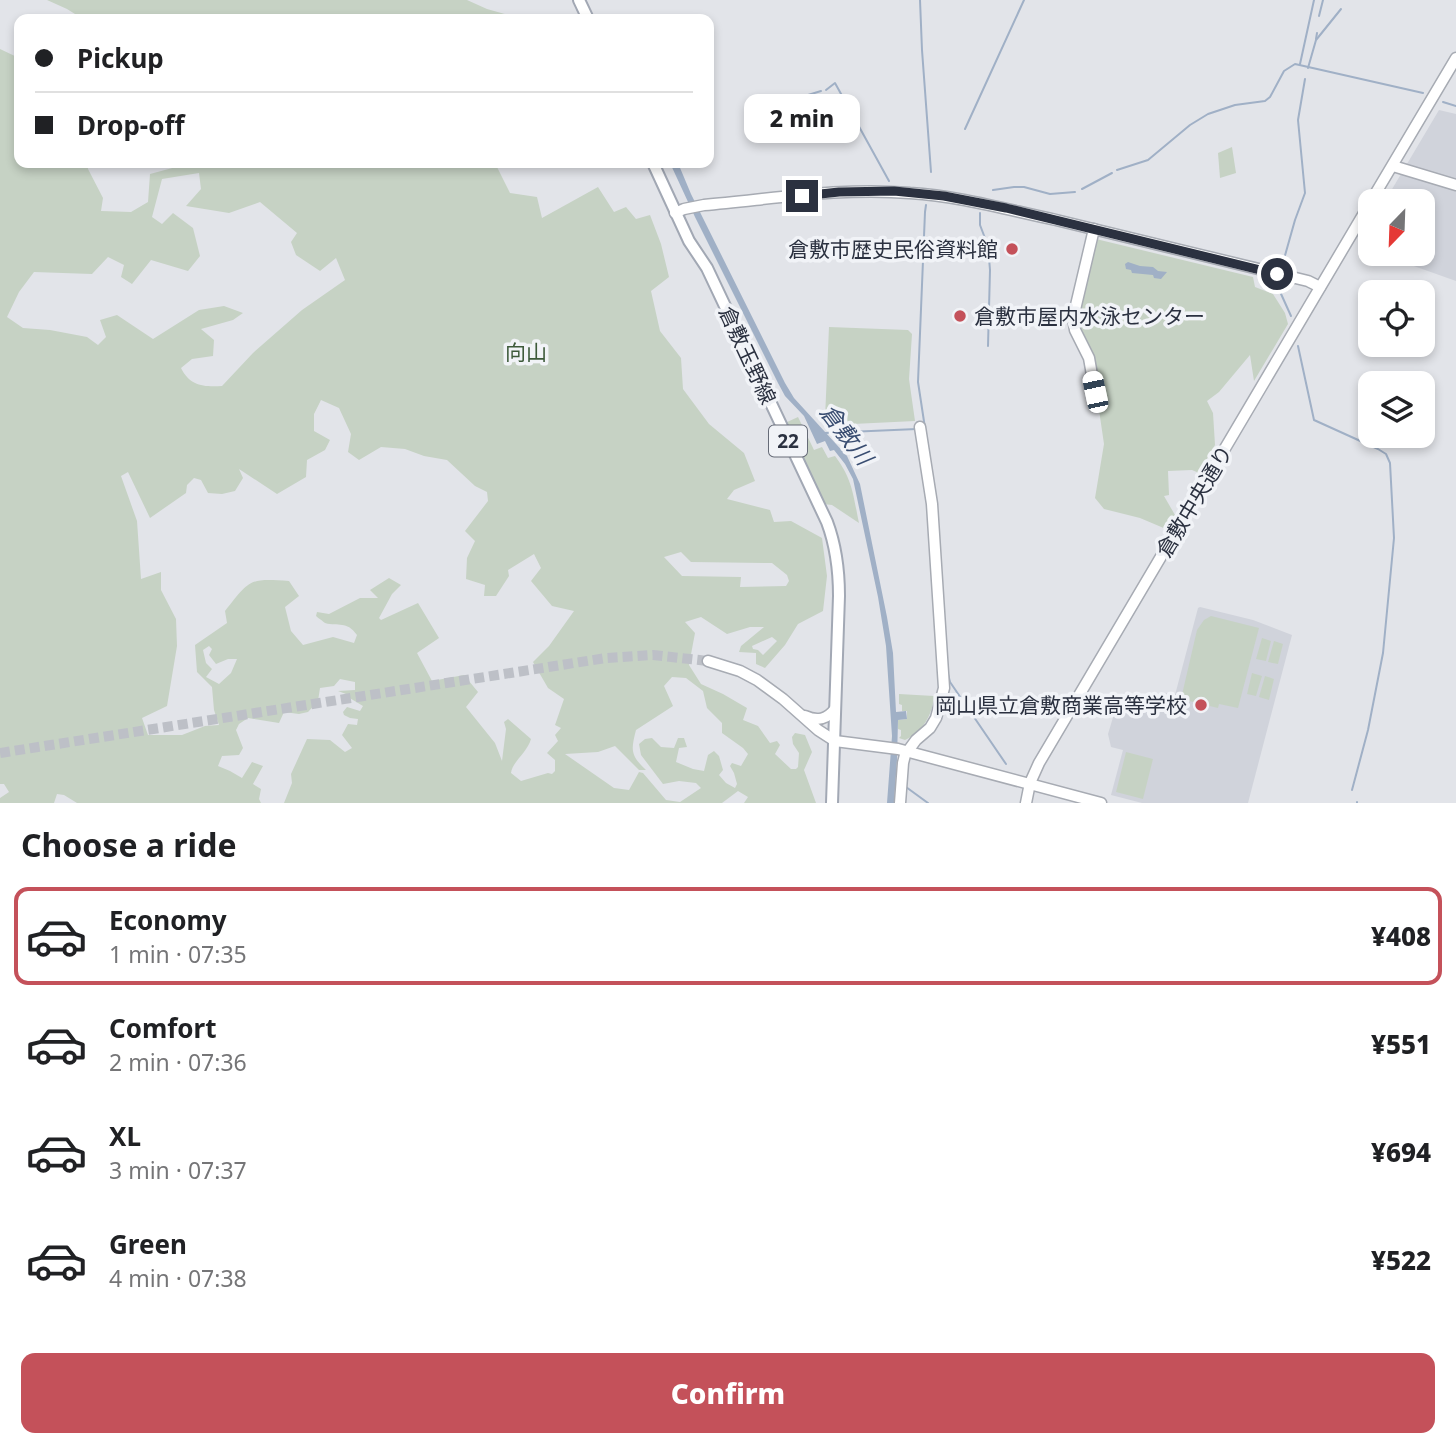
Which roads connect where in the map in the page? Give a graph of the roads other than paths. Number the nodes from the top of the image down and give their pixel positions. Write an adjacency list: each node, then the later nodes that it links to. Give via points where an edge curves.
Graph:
1 (1456, 58): 2 (street, 倉敷中央通り)
2 (1393, 166): 4 (street); 5 (street, 倉敷中央通り)
3 (656, 168): 6 (main road, 倉敷玉野線 / 22)
4 (1456, 185)
5 (1379, 189)
6 (680, 211): 8 (street, via 831,193 894,191 987,204); 13 (main road, 倉敷玉野線 / 22, via 689,241 707,268 829,528 839,580)
7 (1358, 224): 9 (street, 倉敷中央通り)
8 (1094, 229): 9 (street); 10 (street, via 1073,318 1074,330 1089,358)
9 (1320, 287): 17 (street, 倉敷中央通り)
10 (1095, 392)
11 (920, 429): 16 (street, via 933,510 944,688 936,718)
12 (708, 661): 14 (street, via 757,680)
13 (835, 709): 14 (street, via 826,718 815,720); 15 (main road, 倉敷玉野線 / 22)
14 (799, 713): 15 (street)
15 (835, 741): 16 (street); 18 (main road, 倉敷玉野線 / 22)
16 (898, 749): 17 (street); 19 (street, via 903,763)
17 (1030, 783): 20 (street, 倉敷中央通り); 21 (street)
18 (832, 803)
19 (900, 803)
20 (1026, 803)
21 (1101, 803)

